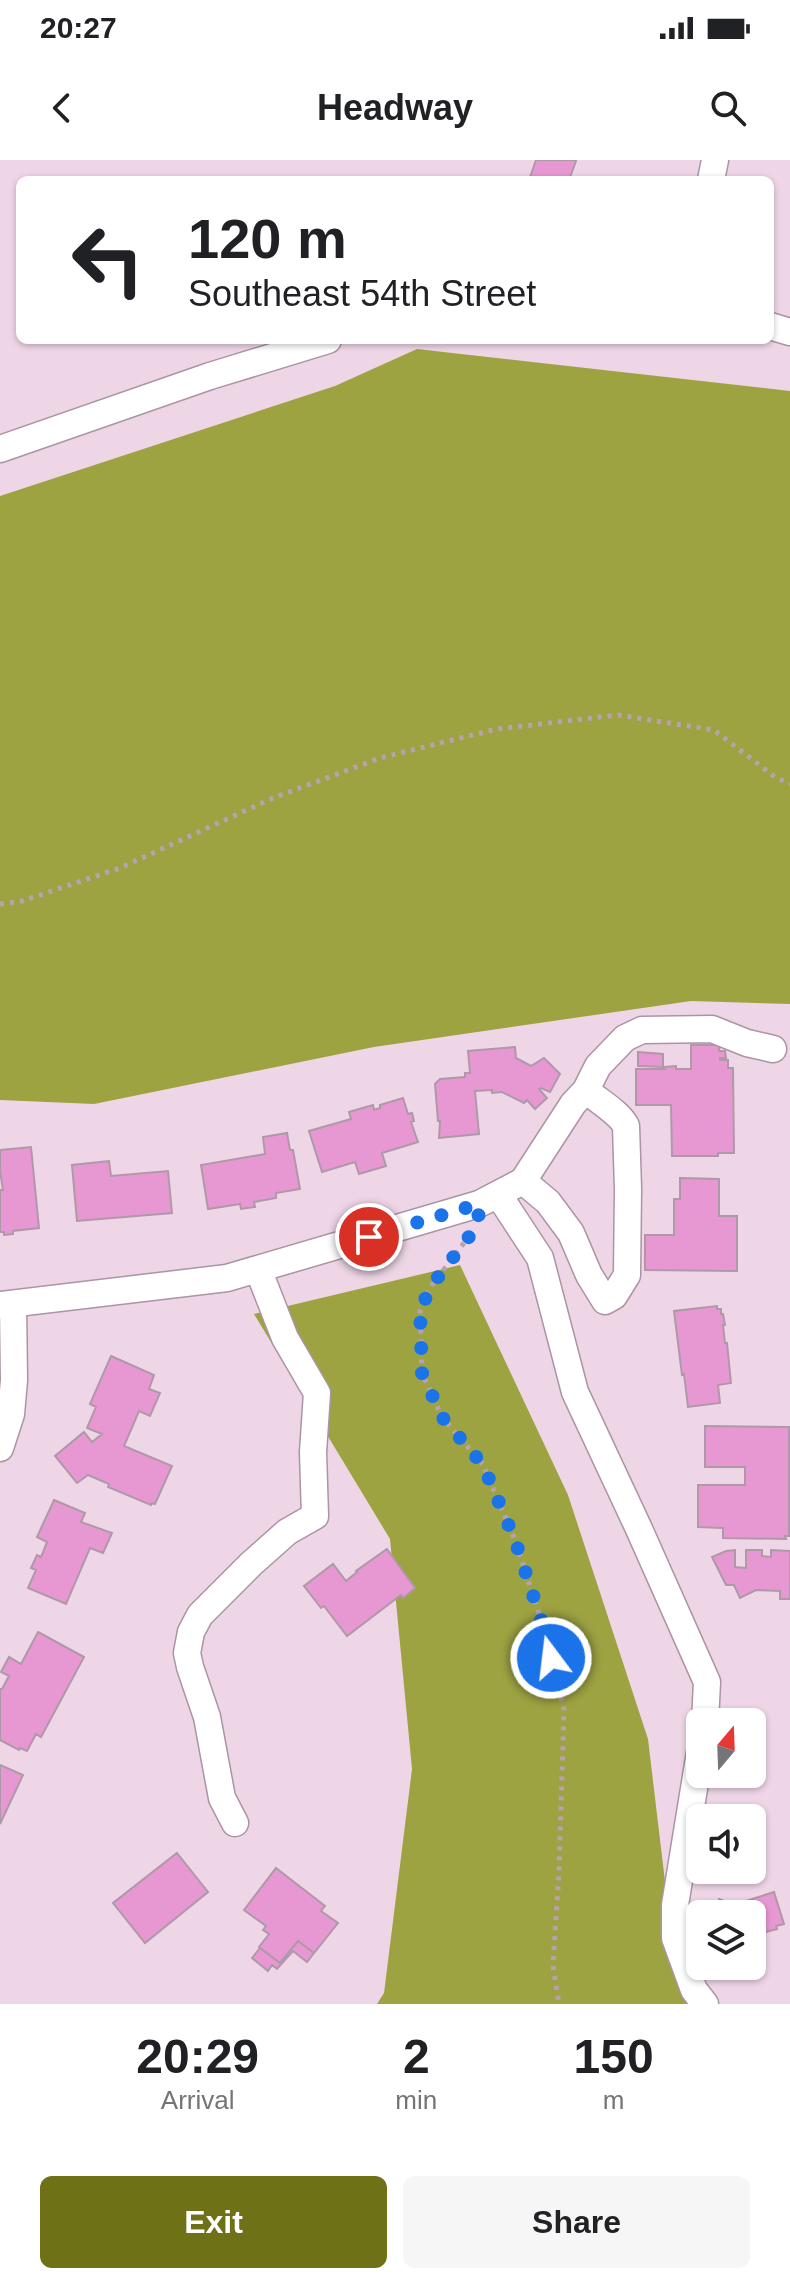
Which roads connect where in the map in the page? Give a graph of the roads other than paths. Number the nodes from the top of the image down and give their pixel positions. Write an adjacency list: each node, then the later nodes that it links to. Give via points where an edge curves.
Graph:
1 (315, 344): 2 (street)
2 (0, 449)
3 (773, 1049): 4 (street, via 712,1029 642,1030 610,1051)
4 (586, 1090): 5 (street); 5 (street, via 626,1126 627,1275 614,1296 605,1301 571,1233 548,1202)
5 (523, 1181): 6 (street)
6 (489, 1199): 7 (street); 10 (street, via 540,1258 575,1392 707,1682)
7 (258, 1269): 8 (street, via 227,1278); 12 (street, via 285,1338 317,1393 315,1516 251,1564 200,1615 191,1632 190,1667 207,1717 222,1798)
8 (6, 1305): 9 (street, via 14,1380)
9 (0, 1448)
10 (706, 1708)
11 (694, 1788): 13 (street, via 675,1905 675,1938 694,1990)
12 (235, 1823)
13 (705, 2004)

